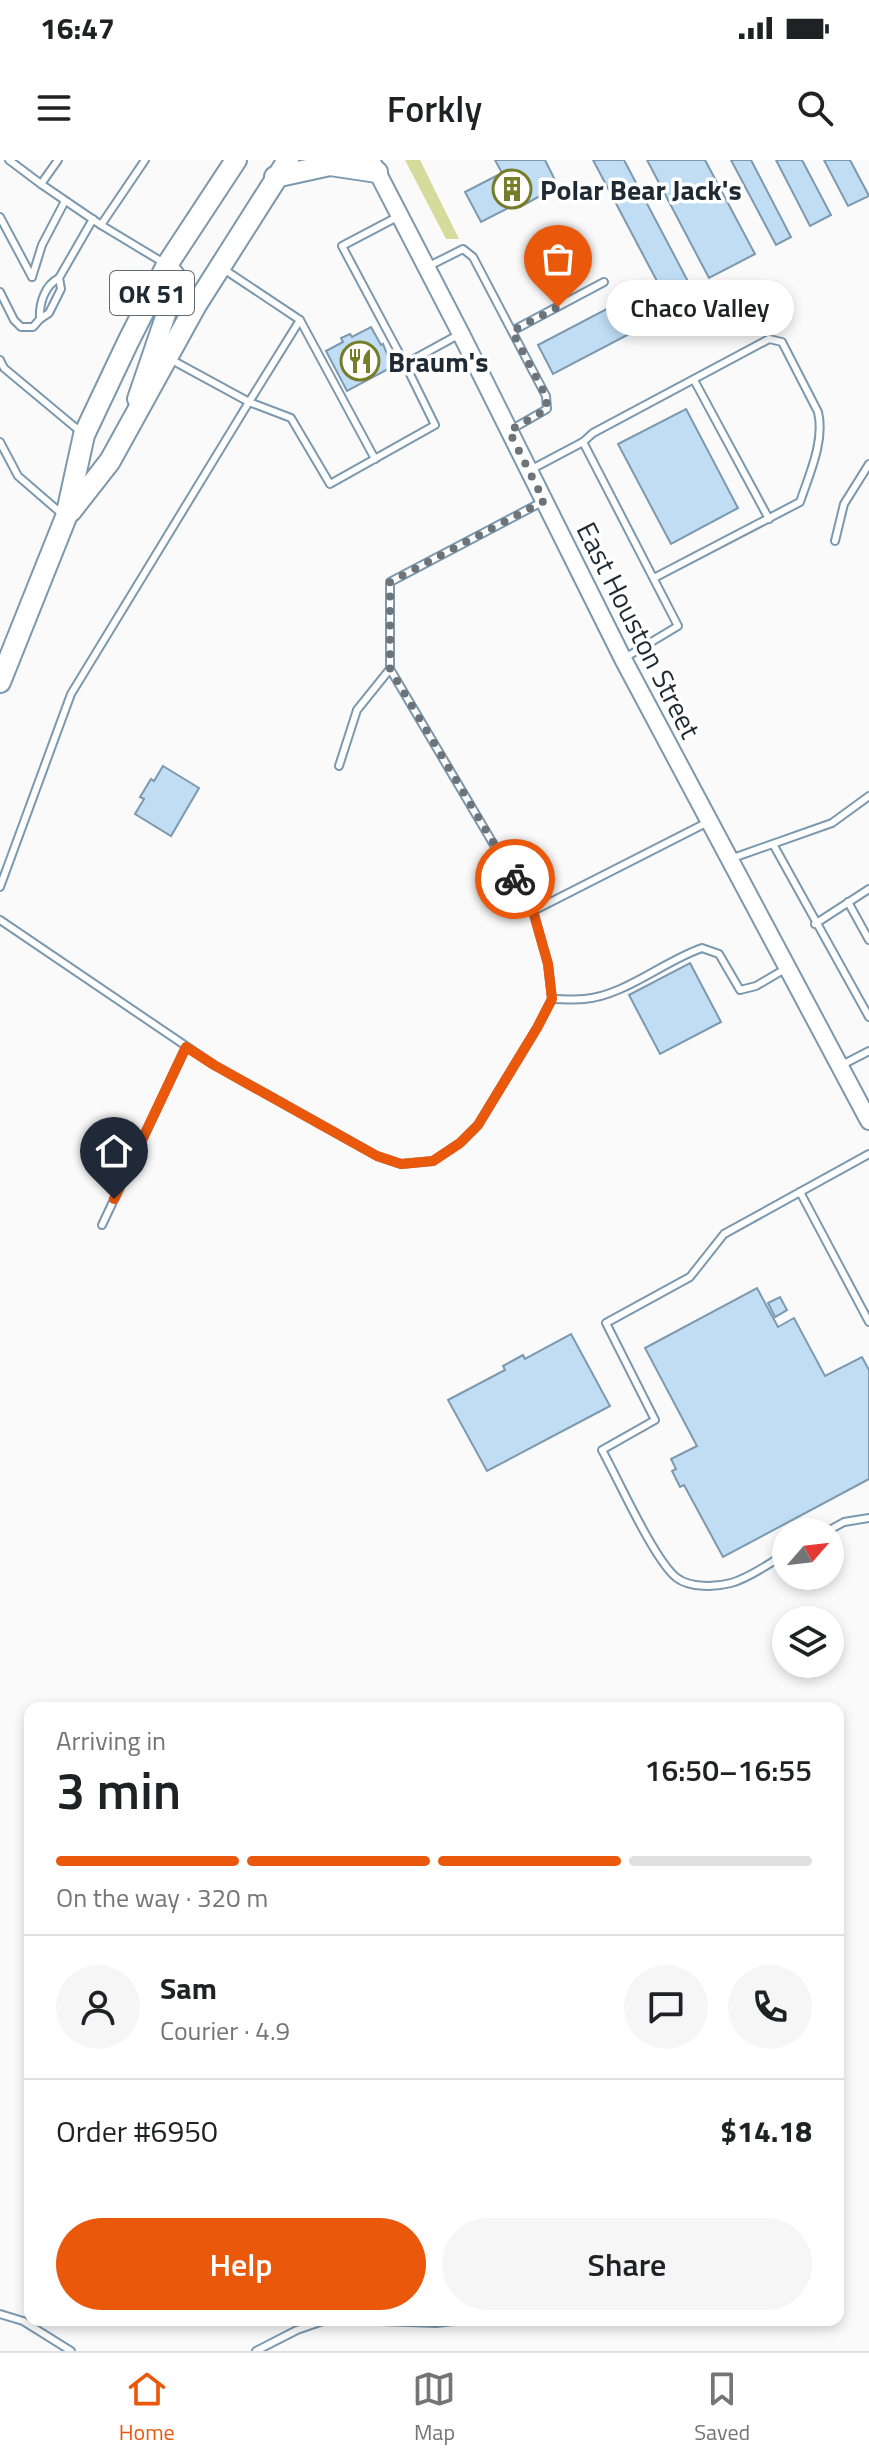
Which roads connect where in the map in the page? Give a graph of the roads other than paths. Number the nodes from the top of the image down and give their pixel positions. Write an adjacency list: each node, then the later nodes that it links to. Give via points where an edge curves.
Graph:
1 (9, 160): 8 (lane)
2 (58, 160): 8 (lane)
3 (145, 160): 13 (lane)
4 (236, 160): 14 (main road, OK 51)
5 (288, 160): 7 (main road, OK 51)
6 (374, 166): 7 (main road, via 330,165); 10 (street, East Houston Street)
7 (275, 177): 15 (main road, OK 51)
8 (41, 184): 9 (lane)
9 (65, 201): 11 (lane, via 32,277); 12 (lane)
10 (399, 216): 16 (street, East Houston Street); 26 (lane, via 342,246)
11 (0, 217)
12 (93, 219): 13 (lane); 17 (lane)
13 (101, 225): 14 (lane)
14 (167, 265): 29 (main road, via 178,278 176,289); 31 (main road, OK 51)
15 (219, 267): 21 (lane); 24 (main road, OK 51)
16 (426, 267): 22 (lane, via 463,249 473,257); 23 (street, East Houston Street)
17 (59, 278): 20 (lane, via 50,283 39,307); 20 (lane, via 61,289)
18 (604, 282): 22 (lane)
19 (0, 292): 20 (lane, via 21,327 33,327)
20 (40, 319)
21 (300, 320): 28 (lane); 34 (lane)
22 (512, 331): 30 (lane, via 546,396 547,409)
23 (461, 334): 26 (lane); 30 (street, East Houston Street)
24 (166, 357): 28 (lane); 29 (main road, OK 51)
25 (0, 360): 31 (lane)
26 (405, 364): 34 (lane, via 435,425)
27 (694, 380): 33 (lane); 39 (lane); 39 (lane, via 769,339 782,342 821,423 800,502)
28 (249, 402): 34 (lane, via 291,418 330,484); 50 (lane, via 71,694)
29 (128, 426): 38 (main road, OK 51, via 110,461)
30 (509, 431): 36 (street, East Houston Street)
31 (84, 435): 38 (main road, OK 51)
32 (0, 442): 38 (lane, via 18,476)
33 (583, 442): 36 (lane); 41 (lane)
34 (375, 459)
35 (869, 464): 40 (lane, via 844,504)
36 (528, 471): 37 (street, East Houston Street)
37 (544, 501): 42 (street, East Houston Street); 43 (lane, via 390,582)
38 (66, 517): 44 (main road, OK 51)
39 (769, 519): 41 (lane)
40 (835, 541)
41 (654, 578): 42 (lane, via 678,626)
42 (623, 659): 47 (street, East Houston Street)
43 (390, 669): 45 (lane, via 357,710); 53 (lane)
44 (0, 682)
45 (339, 766)
46 (869, 796): 48 (lane, via 832,823)
47 (709, 821): 49 (street, East Houston Street); 53 (lane)
48 (773, 844): 49 (lane); 55 (lane)
49 (730, 859): 57 (street, East Houston Street)
50 (0, 887)
51 (869, 889): 52 (lane)
52 (848, 902): 55 (lane); 56 (lane)
53 (533, 911): 58 (lane)
54 (0, 920): 60 (lane)
55 (815, 924): 59 (lane)
56 (869, 940)
57 (788, 967): 58 (lane, via 740,990 719,954 702,948 616,990 586,999); 62 (street, East Houston Street)
58 (552, 999): 60 (lane, via 478,1125 433,1161 401,1164 377,1156)
59 (869, 1017)
60 (186, 1047): 66 (lane)
61 (869, 1051): 62 (lane)
62 (840, 1066): 63 (street, East Houston Street)
63 (869, 1121)
64 (869, 1154): 65 (lane)
65 (800, 1192): 67 (lane); 70 (lane, via 724,1234 690,1277 606,1323 655,1420 602,1450 657,1553 676,1577 708,1585 733,1583)
66 (102, 1225)
67 (869, 1322)
68 (869, 1518): 69 (lane)
69 (844, 1522)
70 (772, 1562)
71 (0, 2314): 72 (lane)
72 (24, 2322)
73 (31, 2326): 75 (lane)
74 (309, 2326): 76 (lane)
75 (71, 2351)
76 (256, 2351)

